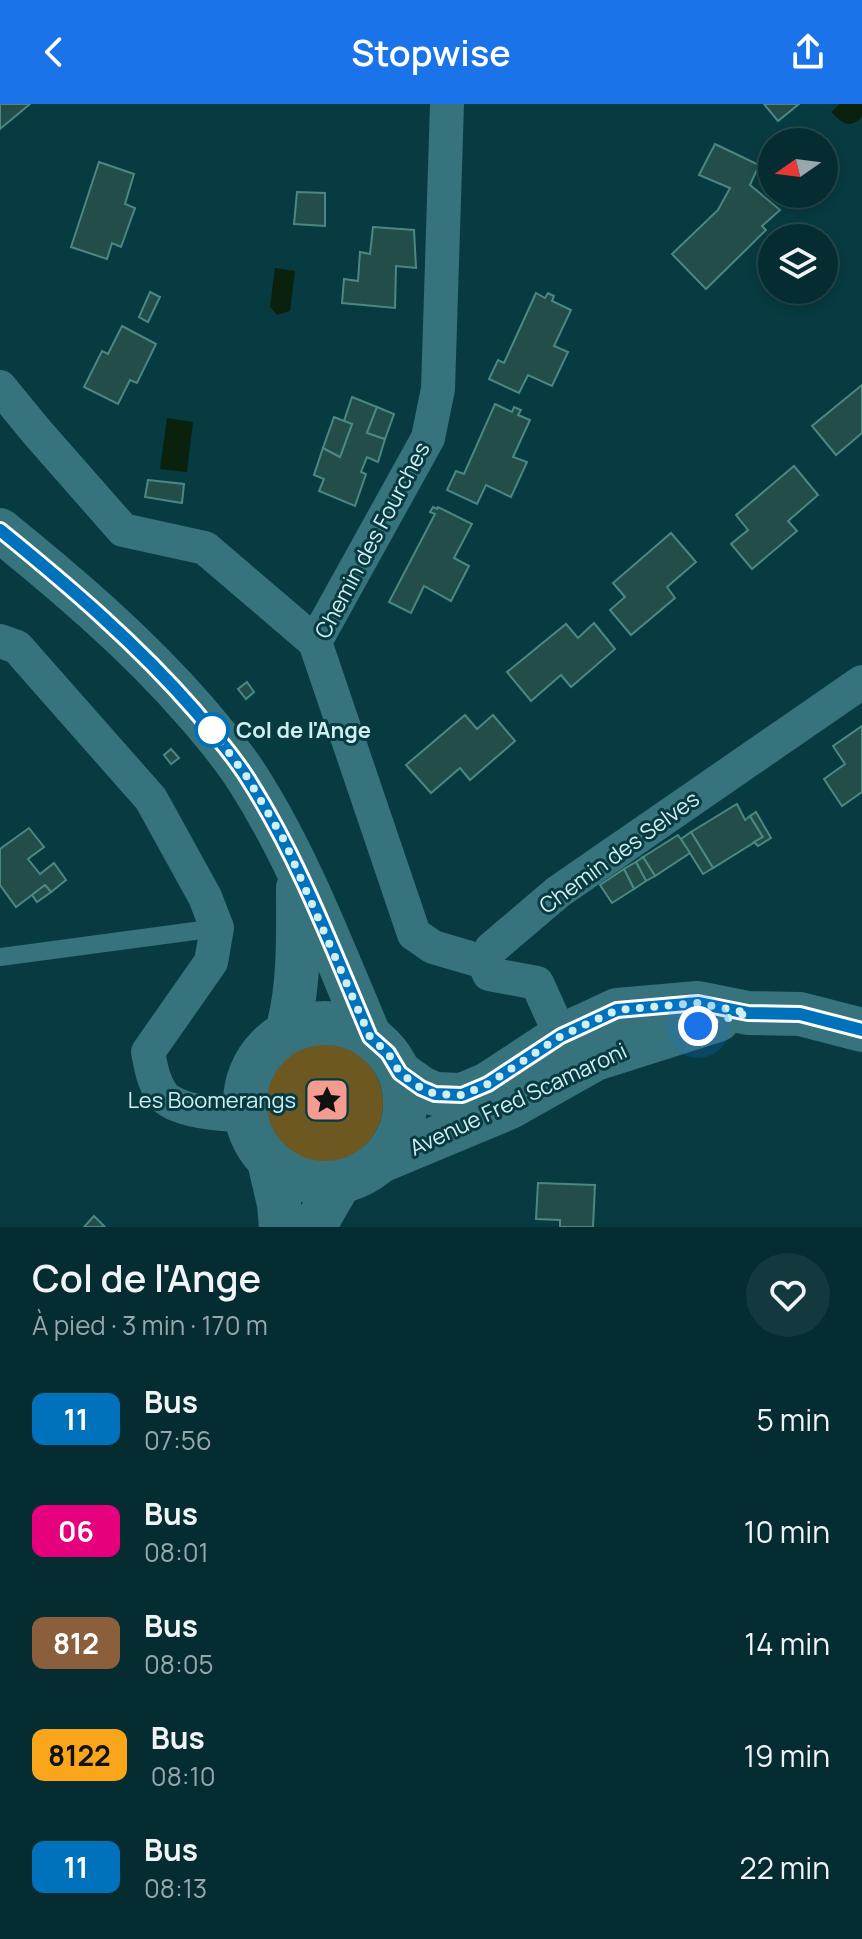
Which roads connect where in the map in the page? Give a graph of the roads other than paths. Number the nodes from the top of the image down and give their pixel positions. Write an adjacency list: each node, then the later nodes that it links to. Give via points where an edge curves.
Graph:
1 (447, 104): 5 (street, Chemin des Fourches, via 438,389 428,438)
2 (0, 387): 5 (street, via 123,530 205,548)
3 (0, 530): 7 (main road, via 117,630 212,730 247,777)
4 (0, 641): 8 (street, via 17,647 151,799)
5 (315, 642): 10 (street, Chemin des Fourches, via 414,934 433,947)
6 (862, 682): 10 (street, Chemin des Selves, via 558,892 491,949)
7 (297, 868): 13 (main road, via 299,966); 15 (main road)
8 (217, 928): 9 (lane); 18 (street, via 211,962 148,1052 152,1076 164,1097 190,1109)
9 (0, 957)
10 (484, 962): 14 (street, via 489,974 537,983)
11 (748, 1013): 12 (main road, Avenue Fred Scamaroni, via 800,1014); 14 (main road, Avenue Fred Scamaroni, via 698,1003 617,1010); 17 (main road, Avenue Fred Scamaroni, via 595,1059)
12 (862, 1030)
13 (287, 1032): 15 (main road, via 329,1023); 18 (main road, via 253,1067)
14 (561, 1036): 16 (main road, Avenue Fred Scamaroni, via 462,1095 435,1094); 17 (street, via 562,1055 516,1087)
15 (370, 1037): 16 (main road)
16 (400, 1073): 20 (main road, via 404,1120)
17 (508, 1108): 20 (main road, Avenue Fred Scamaroni)
18 (246, 1115): 19 (main road, via 254,1140)
19 (269, 1161): 21 (main road, via 302,1180); 22 (main road)
20 (381, 1161): 21 (main road, via 363,1175)
21 (340, 1182): 23 (main road)
22 (281, 1227)
23 (314, 1227)

